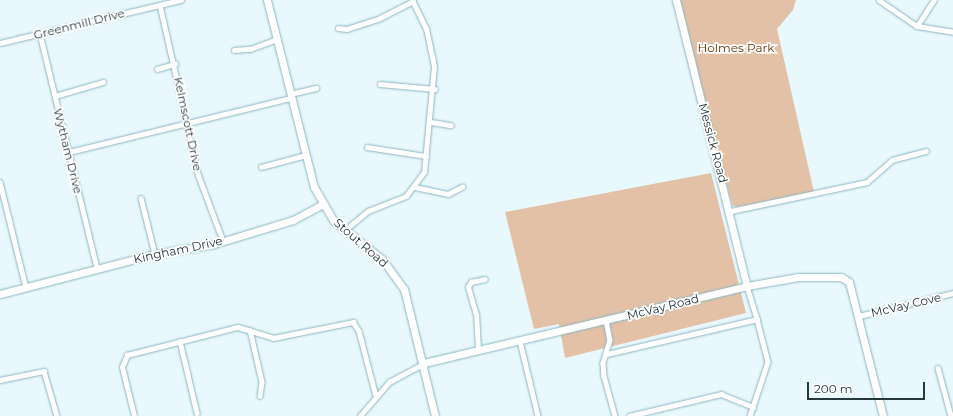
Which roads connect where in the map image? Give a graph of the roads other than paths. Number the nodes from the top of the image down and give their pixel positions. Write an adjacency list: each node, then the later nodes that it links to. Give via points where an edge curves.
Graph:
1 (181, 0): 7 (street, Greenmill Drive)
2 (267, 0): 12 (street, Stout Road)
3 (676, 0): 37 (street, Messick Road)
4 (879, 0): 8 (street)
5 (934, 0): 8 (street)
6 (413, 1): 9 (street, via 378,19); 20 (street, via 432,47)
7 (160, 5): 11 (street, Greenmill Drive); 15 (street, Kelmscott Drive)
8 (917, 26): 10 (street)
9 (338, 28)
10 (953, 32)
11 (40, 34): 13 (street, Greenmill Drive); 21 (street, Wytham Drive)
12 (277, 39): 14 (street, via 250,49); 22 (street, Stout Road)
13 (0, 44)
14 (234, 50)
15 (175, 64): 16 (street); 24 (street, Kelmscott Drive)
16 (157, 69)
17 (103, 82): 21 (street)
18 (380, 84): 20 (street)
19 (316, 88): 22 (street)
20 (435, 89): 23 (street)
21 (55, 96): 28 (street, Wytham Drive)
22 (291, 96): 24 (street); 29 (street, Stout Road)
23 (431, 122): 25 (street); 30 (street)
24 (185, 123): 28 (street); 39 (street, Kelmscott Drive, via 200,181)
25 (451, 125)
26 (367, 147): 30 (street)
27 (926, 151): 37 (street, via 892,160 867,182)
28 (69, 152): 41 (street, Wytham Drive)
29 (306, 155): 31 (street); 36 (street, Stout Road)
30 (426, 156): 33 (street)
31 (260, 167)
32 (0, 182): 44 (street)
33 (416, 187): 34 (street, via 444,194); 38 (street, via 400,200 362,215)
34 (462, 188)
35 (141, 198): 40 (street)
36 (323, 204): 38 (street, Stout Road); 39 (street, Kingham Drive, via 293,220)
37 (731, 211): 43 (street, Messick Road)
38 (344, 231): 55 (street, Stout Road, via 382,259 400,281 410,306)
39 (223, 241): 40 (street, Kingham Drive)
40 (155, 254): 41 (street, Kingham Drive)
41 (97, 268): 44 (street, Kingham Drive)
42 (485, 279): 53 (street, via 471,282 468,287 476,315)
43 (747, 286): 47 (street, McVay Road, via 798,277 841,277 850,282); 48 (street); 49 (street, McVay Road)
44 (26, 288): 46 (street, Kingham Drive)
45 (953, 293): 47 (street, McVay Cove)
46 (0, 294)
47 (859, 316): 70 (street, McVay Road)
48 (757, 319): 54 (street); 60 (street, via 768,362)
49 (606, 320): 51 (street, McVay Road); 54 (street, via 610,340)
50 (250, 330): 52 (street, via 238,327); 58 (street, via 262,386); 59 (street, via 275,338 353,322 359,331)
51 (520, 340): 53 (street, McVay Road); 66 (street)
52 (180, 341): 61 (street); 63 (street, via 132,352 124,358 122,369)
53 (478, 350): 55 (street, McVay Road)
54 (607, 354): 67 (street, via 603,363 604,376)
55 (424, 363): 59 (street, McVay Road, via 396,378); 65 (street, Stout Road)
56 (938, 368): 71 (street)
57 (0, 380): 62 (street, via 44,371)
58 (260, 396)
59 (376, 396): 64 (street, McVay Road)
60 (753, 407): 68 (street, via 720,394); 69 (street)
61 (198, 413)
62 (57, 416)
63 (134, 416)
64 (361, 416)
65 (435, 416)
66 (538, 416)
67 (615, 416)
68 (629, 416)
69 (750, 416)
70 (883, 416)
71 (951, 416)

